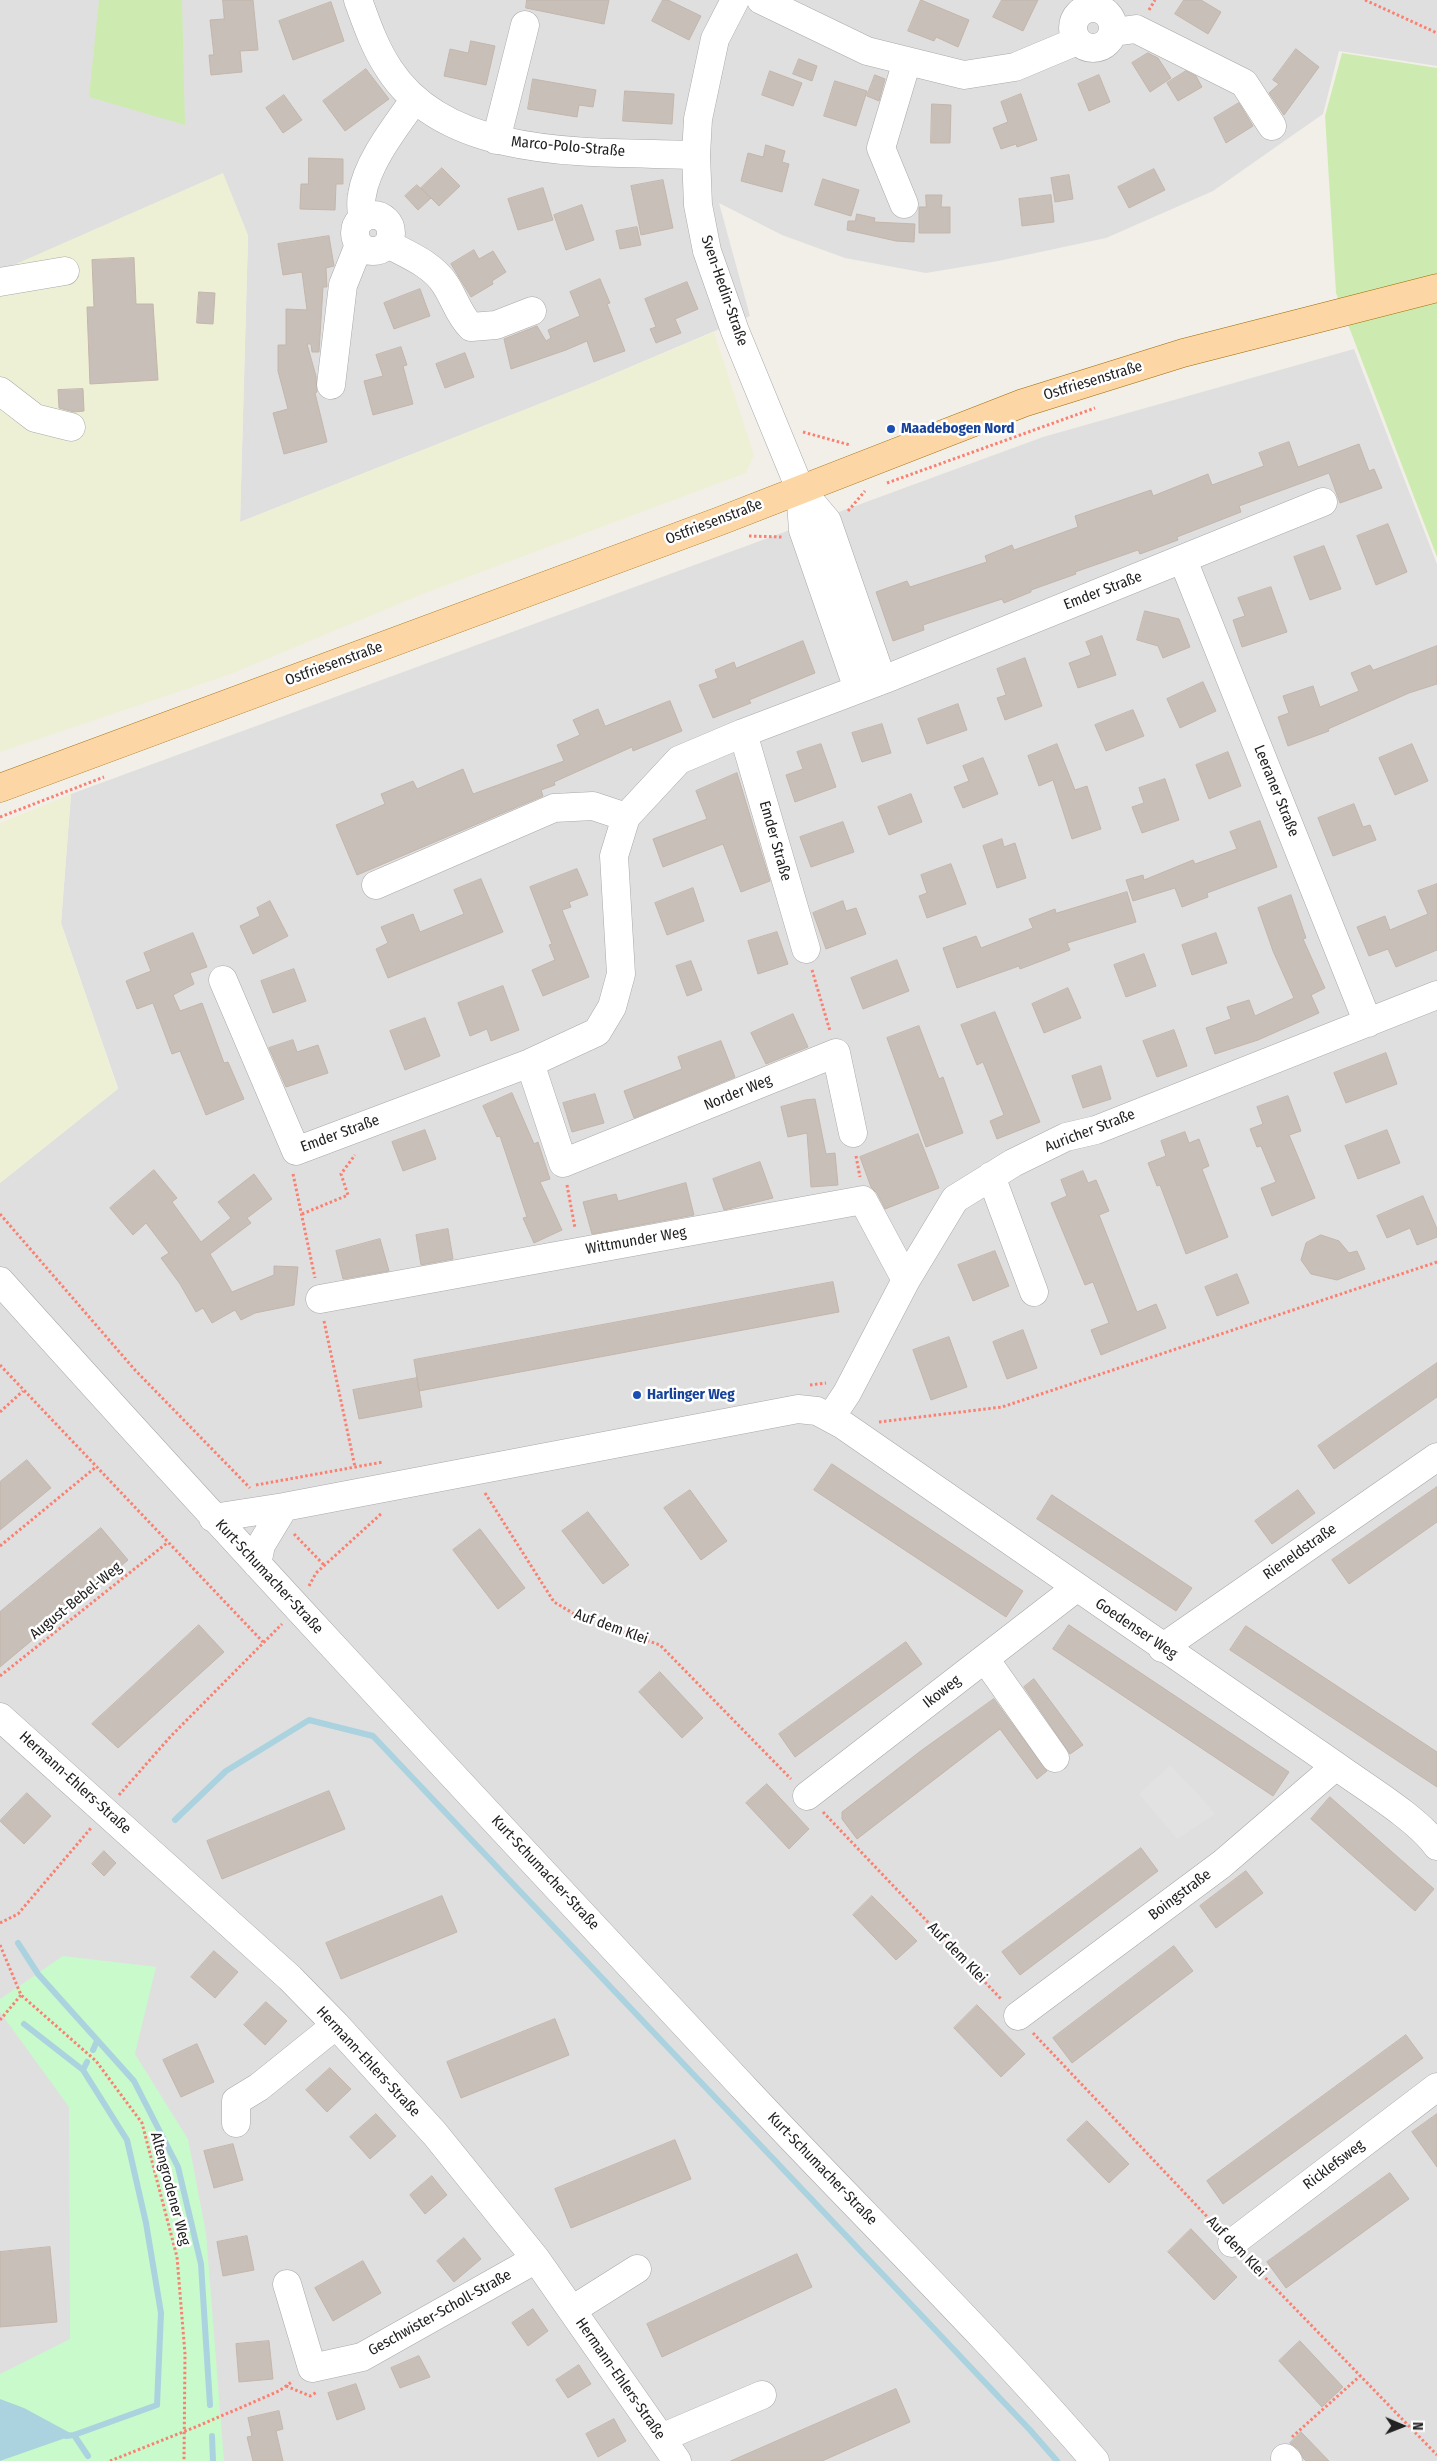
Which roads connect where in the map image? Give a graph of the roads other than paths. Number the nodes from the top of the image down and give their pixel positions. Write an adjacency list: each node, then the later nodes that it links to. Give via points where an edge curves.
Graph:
1 (358, 0): 6 (street, Marco-Polo-Straße, via 372,39 390,71)
2 (735, 0): 9 (street, Sven-Hedin-Straße, via 715,39 698,119)
3 (761, 0): 5 (street, via 867,51)
4 (526, 25): 8 (street)
5 (907, 61): 7 (street, via 964,75 1015,67 1077,41 1073,29 1076,17 1086,9 1098,8 1109,14 1114,32 1136,29 1244,83); 10 (street, via 881,148)
6 (415, 99): 8 (street, Marco-Polo-Straße, via 444,118); 11 (street, via 369,172 362,195)
7 (1272, 126)
8 (496, 140): 9 (street, Marco-Polo-Straße, via 536,148)
9 (696, 156): 19 (street, Sven-Hedin-Straße, via 698,205 707,251)
10 (904, 204)
11 (360, 232): 15 (street, via 372,215 388,222 392,233 388,244 424,263 445,283 462,318 471,327 496,325); 16 (street, via 343,285)
12 (65, 271): 13 (street)
13 (0, 282)
14 (1437, 288): 19 (main road, Ostfriesenstraße, via 1173,356 1024,403)
15 (532, 311)
16 (331, 384)
17 (0, 391): 18 (street, via 35,418)
18 (71, 427)
19 (800, 489): 22 (street); 24 (main road, Ostfriesenstraße)
20 (1323, 502): 21 (street, Emder Straße)
21 (1183, 560): 22 (street, Emder Straße); 30 (street, Leeraner Straße)
22 (870, 685): 23 (street, Emder Straße)
23 (743, 733): 25 (street, Emder Straße, via 679,760); 27 (street, Emder Straße)
24 (0, 788)
25 (626, 817): 26 (street, via 593,806 554,808); 31 (street, Emder Straße, via 614,856 620,974 612,1007 597,1032)
26 (376, 885)
27 (806, 949)
28 (223, 980): 31 (street, Emder Straße, via 296,1152)
29 (1437, 996): 30 (street, Auricher Straße)
30 (1368, 1023): 33 (street, Auricher Straße, via 1096,1130 1066,1137)
31 (530, 1063): 32 (street, Norder Weg, via 563,1163 836,1053)
32 (852, 1133)
33 (991, 1176): 34 (street, Auricher Straße, via 955,1199); 36 (street)
34 (906, 1280): 37 (street, Wittmunder Weg, via 863,1200); 38 (street, Auricher Straße, via 847,1393)
35 (0, 1281): 41 (street, Kurt-Schumacher-Straße)
36 (1034, 1292)
37 (320, 1299)
38 (831, 1417): 40 (street, via 817,1411 798,1409); 43 (street, Goedenser Weg)
39 (1437, 1457): 44 (street, Rieneldstraße)
40 (284, 1507): 41 (street); 42 (street, via 261,1545)
41 (213, 1518): 42 (street, Kurt-Schumacher-Straße)
42 (257, 1564): 62 (street, Kurt-Schumacher-Straße, via 750,2094 1035,2392)
43 (1076, 1588): 44 (street, Goedenser Weg); 45 (street, Ikoweg)
44 (1162, 1648): 48 (street, Goedenser Weg)
45 (985, 1659): 47 (street); 49 (street, Ikoweg)
46 (0, 1717): 52 (street, Hermann-Ehlers-Straße, via 290,1978)
47 (1055, 1758)
48 (1336, 1766): 50 (street, Goedenser Weg); 51 (street, Boingstraße, via 1222,1864)
49 (807, 1796)
50 (1435, 1840)
51 (1018, 2016)
52 (336, 2025): 54 (street, via 260,2086 236,2101); 56 (street, Hermann-Ehlers-Straße, via 434,2134)
53 (1437, 2087): 55 (street, Ricklefsweg)
54 (236, 2123)
55 (1232, 2243)
56 (536, 2259): 58 (street, Geschwister-Scholl-Straße, via 362,2357 312,2368); 59 (street, Hermann-Ehlers-Straße)
57 (637, 2269): 59 (street)
58 (287, 2284)
59 (572, 2310): 61 (street, Hermann-Ehlers-Straße)
60 (762, 2395): 61 (street)
61 (668, 2454)
62 (1095, 2461)

